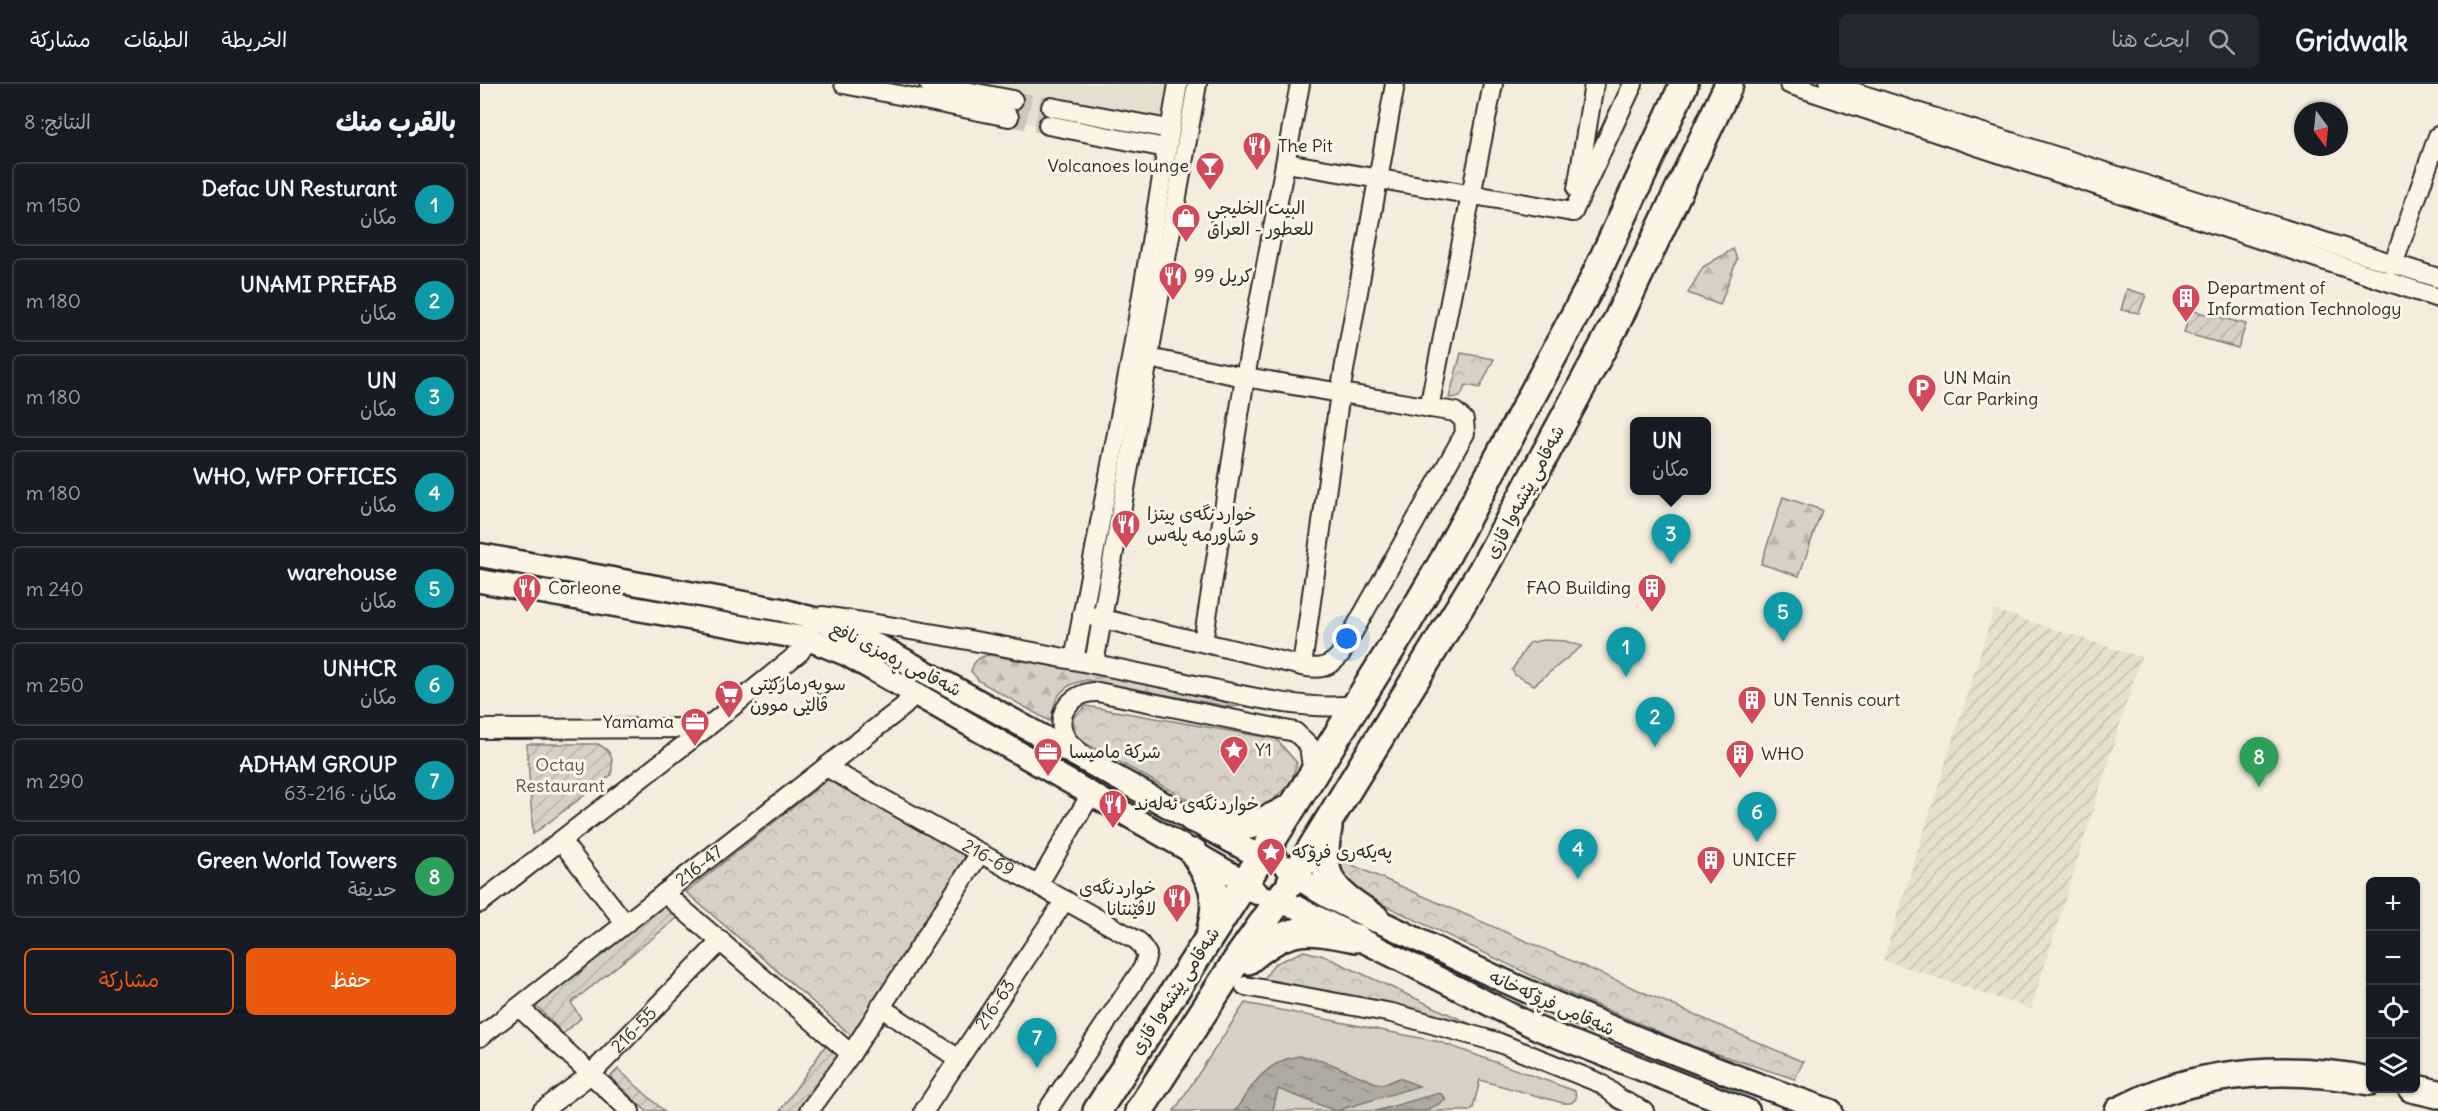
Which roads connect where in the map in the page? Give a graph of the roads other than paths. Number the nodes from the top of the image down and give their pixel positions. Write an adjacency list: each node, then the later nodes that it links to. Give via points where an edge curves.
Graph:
1 (844, 84): 2 (street, via 1011,108)
2 (929, 84)
3 (1178, 84): 14 (street)
4 (1197, 84): 20 (street)
5 (1300, 84): 17 (street)
6 (1395, 84): 18 (street)
7 (1493, 84): 21 (street)
8 (1594, 84): 22 (street)
9 (1633, 84): 22 (street)
10 (1684, 84): 42 (highway, شەقامی پێشەوا قازی, via 1587,294 1444,560)
11 (1729, 84): 51 (highway, شەقامی پێشەوا قازی, via 1617,321 1489,558)
12 (1790, 84): 25 (street)
13 (1829, 84): 23 (street)
14 (1169, 129): 16 (street); 16 (street, via 1049,116)
15 (2438, 136): 23 (street)
16 (1166, 147): 19 (street)
17 (1286, 162): 18 (street); 27 (street)
18 (1378, 177): 21 (street); 28 (street)
19 (1160, 181): 20 (street); 33 (street, via 1131,359)
20 (1179, 185): 26 (street)
21 (1471, 194): 22 (street); 29 (street)
22 (1573, 212)
23 (2393, 264): 24 (street)
24 (2438, 278)
25 (2438, 298)
26 (1148, 358): 27 (street); 34 (street)
27 (1245, 377): 28 (street); 36 (street)
28 (1340, 393): 29 (street); 39 (street)
29 (1429, 408): 39 (street, via 1460,415 1466,426 1463,438 1340,656 1322,668)
30 (480, 555): 32 (main road, شەقامی ڕەمزی نافع)
31 (480, 581): 35 (main road, شەقامی ڕەمزی نافع)
32 (782, 610): 37 (street); 46 (main road, شەقامی ڕەمزی نافع, via 825,622 884,649)
33 (1082, 614): 34 (street); 37 (street)
34 (1102, 618): 36 (street); 38 (street)
35 (808, 639): 40 (main road, شەقامی ڕەمزی نافع, via 846,654); 44 (street, via 800,652)
36 (1203, 642): 39 (street)
37 (1074, 660): 38 (street)
38 (1094, 664): 41 (street)
39 (1302, 666)
40 (914, 693): 47 (street, 216-47, via 904,706); 49 (main road, شەقامی ڕەمزی نافع)
41 (1263, 698): 42 (street, via 1322,708); 43 (street, via 1267,709 1264,715)
42 (1355, 705): 48 (highway, شەقامی پێشەوا قازی)
43 (1233, 718): 46 (street, via 1087,692 1069,703 1062,723 1070,743); 48 (street, via 1300,735 1311,749)
44 (706, 728): 45 (street); 54 (street)
45 (480, 729)
46 (1091, 762): 52 (main road, شەقامی ڕەمزی نافع)
47 (826, 767): 55 (street, 216-69); 59 (street, 216-47)
48 (1312, 775): 50 (highway, شەقامی پێشەوا قازی)
49 (1091, 794): 56 (main road, شەقامی ڕەمزی نافع); 58 (street)
50 (1293, 807): 52 (highway, via 1270,820 1239,827 1212,825); 57 (highway, شەقامی پێشەوا قازی)
51 (1331, 816): 57 (highway, شەقامی پێشەوا قازی); 62 (highway, via 1324,846 1329,879 1342,897)
52 (1192, 818): 53 (main road, شەقامی ڕەمزی نافع)
53 (1221, 835): 56 (main road, via 1218,856); 57 (main road, شەقامی ڕەمزی نافع)
54 (561, 841): 61 (street); 63 (street)
55 (980, 853): 58 (street, 216-69); 69 (street)
56 (1201, 857): 57 (main road, شەقامی ڕەمزی نافع); 66 (highway, via 1215,893 1214,918)
57 (1271, 879): 62 (main road, شەقامی فڕۆکەخانە, via 1308,884); 64 (main road, شەقامی فڕۆکەخانە, via 1296,907); 66 (highway, شەقامی پێشەوا قازی); 67 (highway, شەقامی پێشەوا قازی)
58 (1038, 885): 60 (street, 216-69)
59 (664, 893): 63 (street, 216-47); 65 (street)
60 (1065, 900): 72 (street, 216-63); 81 (street, 216-69, via 1138,941 1147,954 1143,968)
61 (480, 903)
62 (1375, 918): 86 (main road, شەقامی فڕۆکەخانە, via 1490,976 1601,1025)
63 (626, 923): 68 (street, 216-47)
64 (1356, 939): 67 (highway, via 1321,931 1288,933 1269,942); 85 (main road, شەقامی فڕۆکەخانە, via 1539,1029)
65 (721, 942): 71 (street); 73 (street, 216-55)
66 (1206, 944): 82 (highway, شەقامی پێشەوا قازی)
67 (1235, 982): 83 (highway, شەقامی پێشەوا قازی); 84 (street, via 1392,1013 1497,1042 1599,1083)
68 (519, 1007): 70 (street, 216-47); 73 (street)
69 (880, 1007): 71 (street); 72 (street)
70 (480, 1037)
71 (851, 1054): 79 (street)
72 (959, 1059): 80 (street, 216-63)
73 (591, 1074): 77 (street, 216-55); 78 (street)
74 (2366, 1081): 87 (highway, via 2287,1071 2231,1075 2160,1092)
75 (2420, 1091): 76 (highway)
76 (2438, 1094)
77 (542, 1111)
78 (630, 1111)
79 (809, 1111)
80 (924, 1111)
81 (1047, 1111)
82 (1097, 1111)
83 (1139, 1111)
84 (1644, 1111)
85 (1749, 1111)
86 (1831, 1111)
87 (2119, 1111)

